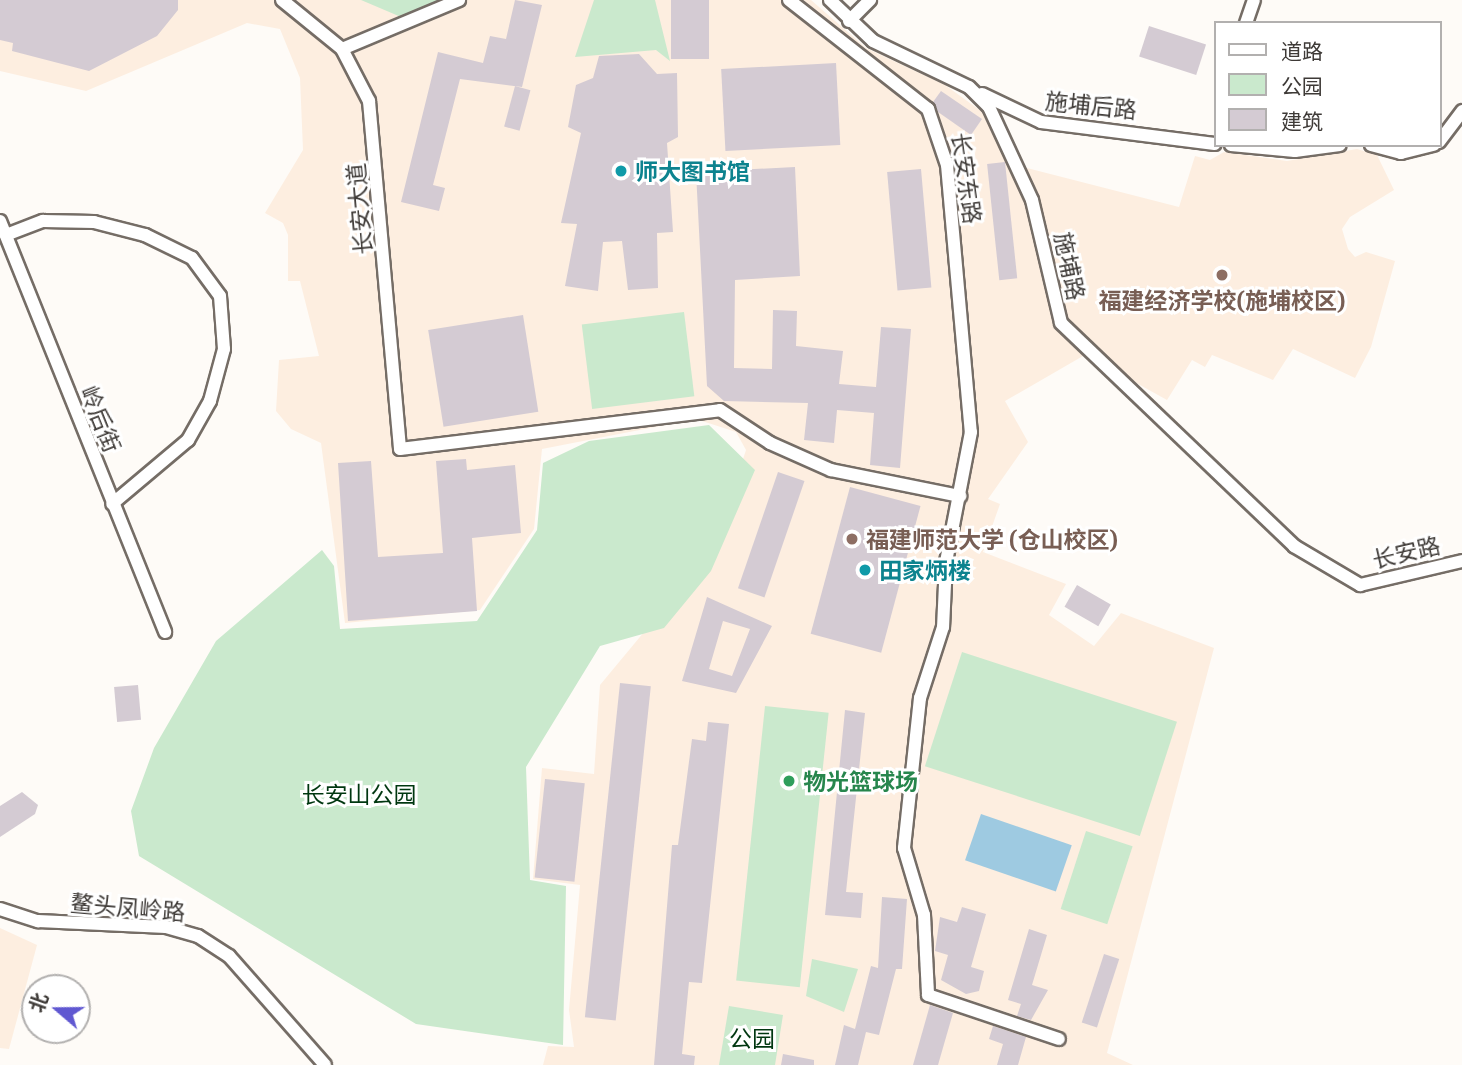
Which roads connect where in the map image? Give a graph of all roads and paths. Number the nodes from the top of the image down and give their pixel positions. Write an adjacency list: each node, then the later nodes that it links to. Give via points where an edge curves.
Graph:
1 (282, 0): 9 (street, 长安大道)
2 (459, 0): 9 (street)
3 (789, 0): 20 (street, 长安东路, via 928,109 938,125 947,165 971,432)
4 (830, 0): 7 (street, 施埔路)
5 (870, 0): 7 (street)
6 (1254, 0): 8 (street)
7 (849, 21): 10 (street, 施埔路, via 873,41)
8 (1247, 21)
9 (342, 49): 20 (street, 长安大道, via 369,101 400,449 720,410 770,443 831,470)
10 (970, 87): 13 (street, 施埔后路, via 1041,121); 23 (street, 施埔路, via 1012,147 1067,330 1294,546)
11 (1462, 111): 12 (street)
12 (1441, 139)
13 (1214, 144)
14 (1252, 147): 15 (street, via 1295,151)
15 (1325, 147)
16 (1378, 147): 17 (street, via 1401,153)
17 (1426, 147)
18 (0, 221): 19 (street, 岭后街)
19 (6, 235): 21 (street, 岭后街); 21 (street, via 43,221 94,222 145,234 192,258 220,296 224,349 210,401 188,440)
20 (960, 496): 26 (street, 长安东路, via 946,562 943,627 920,698 904,848 924,915 928,995)
21 (112, 504): 24 (street, 岭后街)
22 (1462, 561): 23 (street, 长安路)
23 (1360, 585)
24 (165, 632)
25 (0, 909): 27 (street, 鳌头凤岭路, via 37,921 166,927 198,936 229,956)
26 (1059, 1040)
27 (325, 1065)

